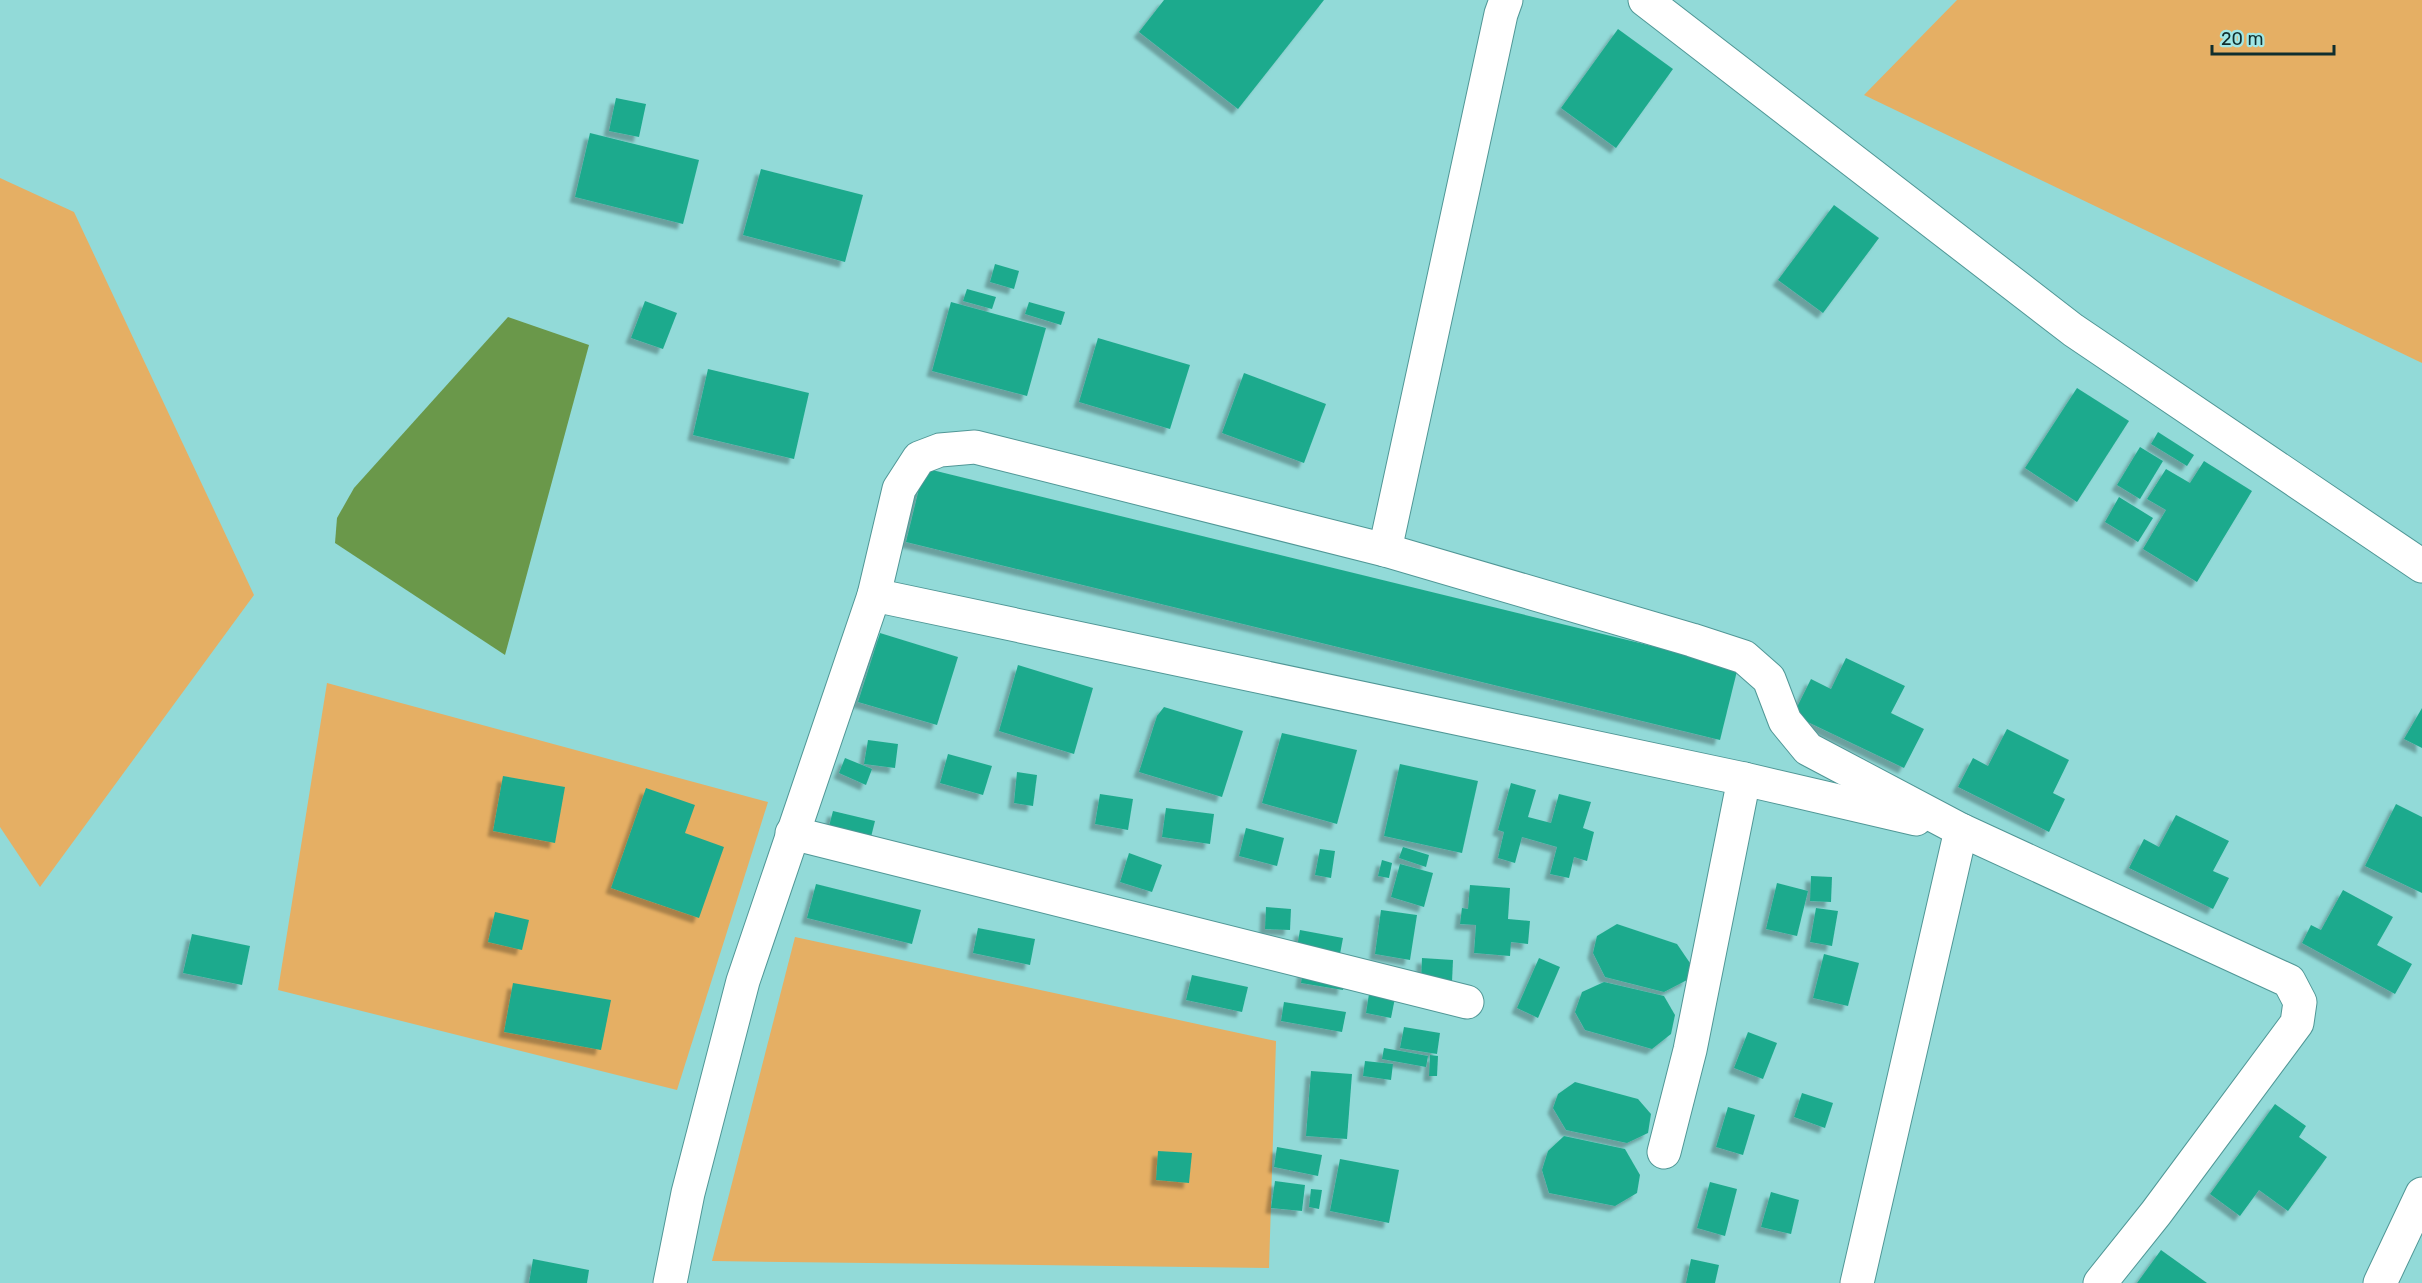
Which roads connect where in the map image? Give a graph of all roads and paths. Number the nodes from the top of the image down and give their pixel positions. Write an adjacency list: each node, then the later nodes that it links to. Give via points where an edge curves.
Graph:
1 (1506, 0): 3 (street)
2 (1645, 0): 4 (street, via 2073,330)
3 (1385, 550): 5 (street, via 975,447 940,450 919,458 899,489); 7 (street, via 1744,657 1769,679 1785,721 1808,749)
4 (2422, 566)
5 (874, 595): 6 (street); 8 (street)
6 (1744, 778): 7 (street); 10 (street, via 1690,1050)
7 (1961, 830): 13 (street); 14 (street, via 2289,981 2300,1002 2297,1023)
8 (792, 833): 9 (street); 12 (street, via 743,981 688,1193)
9 (1467, 1002)
10 (1664, 1152)
11 (2422, 1194): 15 (street)
12 (670, 1283)
13 (1857, 1283)
14 (2100, 1283)
15 (2380, 1283)

